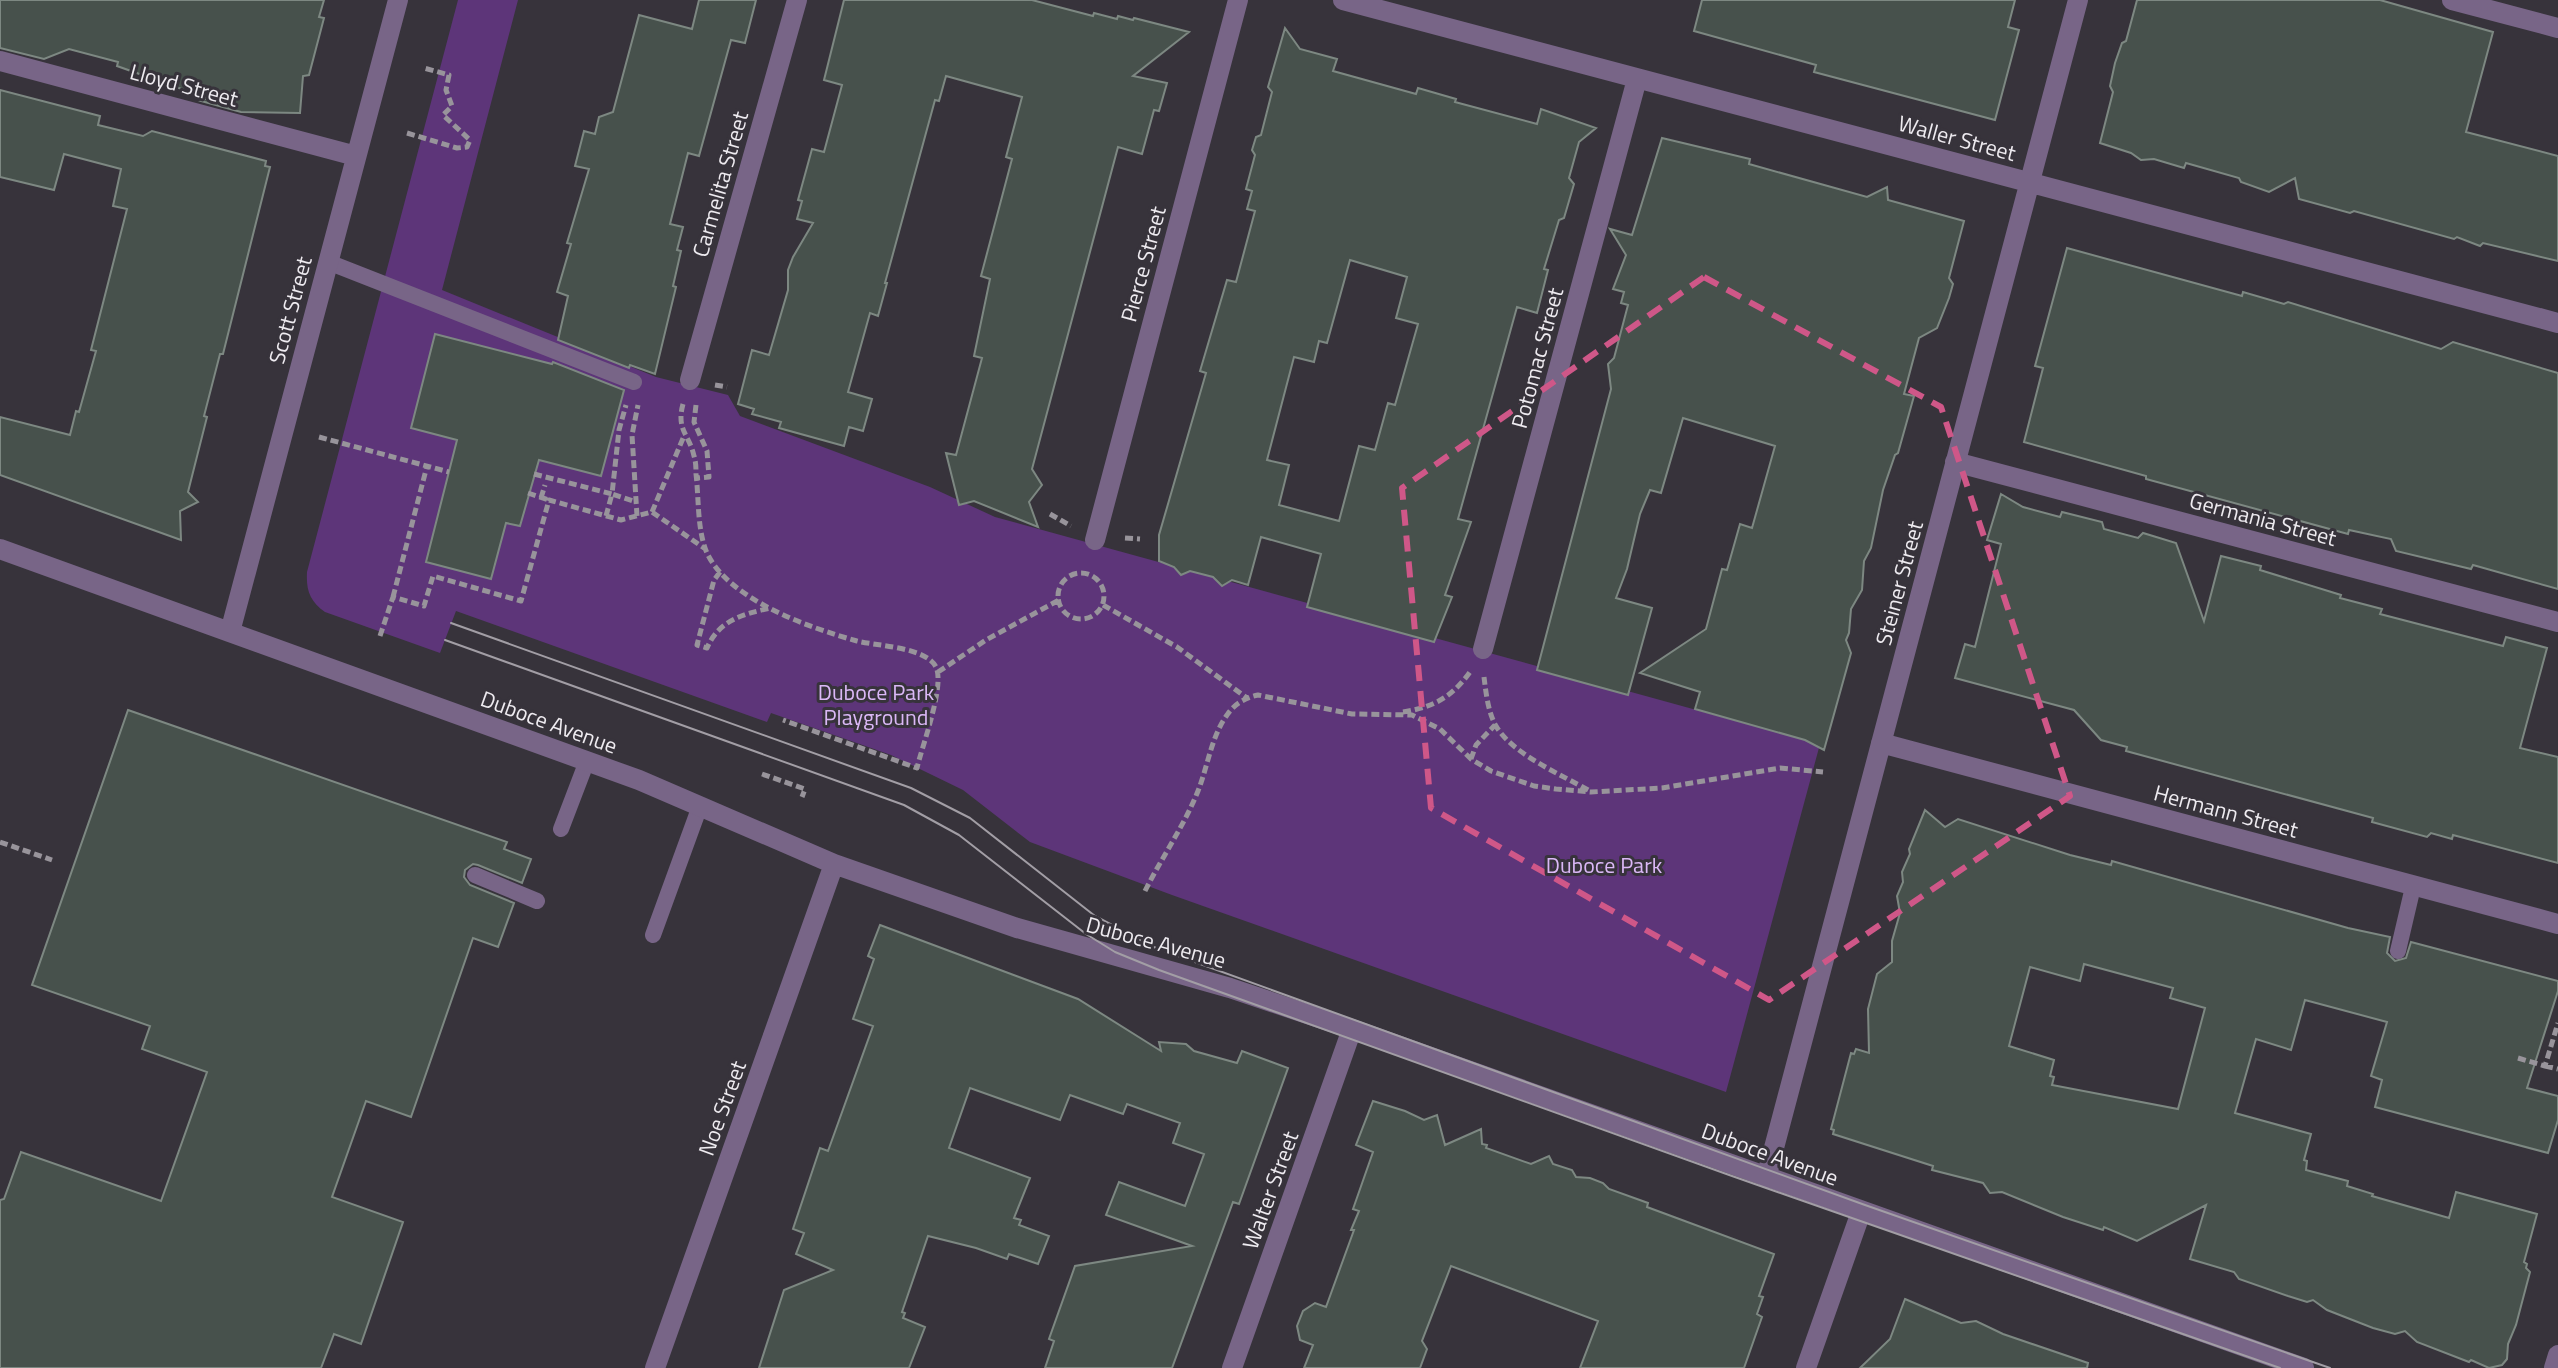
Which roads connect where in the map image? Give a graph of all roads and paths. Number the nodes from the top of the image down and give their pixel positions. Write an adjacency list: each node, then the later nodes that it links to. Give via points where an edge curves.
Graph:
1 (398, 0): 12 (street, Scott Street)
2 (797, 0): 17 (street, Carmelita Street)
3 (1238, 0): 34 (street, Pierce Street)
4 (1343, 0): 10 (street, Waller Street)
5 (2078, 0): 13 (street, Steiner Street)
6 (2452, 0): 7 (street)
7 (2558, 28)
8 (0, 61): 12 (street, Lloyd Street)
9 (424, 68): 11 (path, via 449,75 446,90 452,106 443,115 470,140 467,147 457,148)
10 (1637, 79): 13 (street, Waller Street); 45 (street, Potomac Street)
11 (407, 133)
12 (356, 156): 14 (street, Scott Street)
13 (2030, 183): 15 (street, Waller Street); 20 (street, Steiner Street)
14 (328, 262): 16 (lane); 43 (street, Scott Street)
15 (2558, 323)
16 (634, 382)
17 (687, 388): 18 (path, via 680,416); 24 (path, via 702,383 694,422 707,451 709,477)
18 (685, 435): 24 (path); 31 (path)
19 (319, 437): 21 (path)
20 (1955, 462): 42 (street, Germania Street); 51 (street, Steiner Street)
21 (427, 466): 22 (path); 38 (path)
22 (449, 472)
23 (534, 474): 27 (path)
24 (697, 478): 36 (path)
25 (545, 485): 28 (path)
26 (528, 493): 28 (path)
27 (612, 494): 30 (path); 30 (path, via 628,398 639,402 632,435); 32 (path)
28 (541, 498): 29 (path)
29 (549, 500): 32 (path); 38 (path, via 521,601 433,576 424,606)
30 (636, 502): 33 (path)
31 (652, 512): 33 (path); 36 (path)
32 (606, 516): 33 (path)
33 (637, 516)
34 (1095, 540)
35 (0, 549): 43 (street, Duboce Avenue)
36 (705, 549): 37 (path)
37 (720, 572): 41 (path); 41 (path, via 697,645 707,648 719,629 739,615)
38 (393, 597): 44 (path)
39 (1059, 600): 40 (path, via 1067,615 1080,619 1094,616); 40 (path, via 1064,581 1086,573 1099,581); 46 (path)
40 (1103, 605): 47 (path, via 1177,647)
41 (772, 608): 46 (path, via 832,633 919,654)
42 (2558, 622)
43 (230, 632): 53 (street, Duboce Avenue)
44 (380, 636)
45 (1483, 649): 48 (path, via 1458,689 1441,703); 50 (path)
46 (938, 672): 49 (path, via 917,768)
47 (1247, 698): 48 (path, via 1274,696 1318,709); 65 (path, via 1227,713 1218,730 1194,800)
48 (1390, 714): 52 (path, via 1427,721)
49 (783, 720)
50 (1495, 725): 52 (path); 56 (path, via 1521,751)
51 (1881, 743): 64 (street, Hermann Street); 75 (street, Steiner Street)
52 (1471, 759): 56 (path, via 1534,786)
53 (587, 761): 58 (street, Duboce Avenue); 59 (lane)
54 (1823, 772): 56 (path, via 1780,768 1662,788)
55 (762, 774): 57 (path, via 805,789)
56 (1591, 792)
57 (802, 797)
58 (700, 806): 62 (street, Duboce Avenue); 68 (lane)
59 (561, 829)
60 (0, 842): 61 (path)
61 (52, 860)
62 (834, 864): 71 (street, Duboce Avenue, via 1017,928 1230,988); 78 (street, Noe Street)
63 (475, 875): 66 (lane)
64 (2413, 887): 67 (street, Hermann Street); 69 (lane)
65 (1145, 891)
66 (537, 901)
67 (2558, 924)
68 (653, 935)
69 (2398, 951)
70 (2558, 1023): 73 (path)
71 (1352, 1029): 75 (street, Duboce Avenue); 79 (street, Walter Street)
72 (2518, 1058): 73 (path)
73 (2545, 1066): 74 (path)
74 (2558, 1069)
75 (1766, 1178): 76 (street, Duboce Avenue)
76 (1861, 1212): 80 (street); 81 (street, Duboce Avenue)
77 (2558, 1355): 82 (street)
78 (655, 1368)
79 (1232, 1368)
80 (1806, 1368)
81 (2304, 1368)
82 (2554, 1368)

